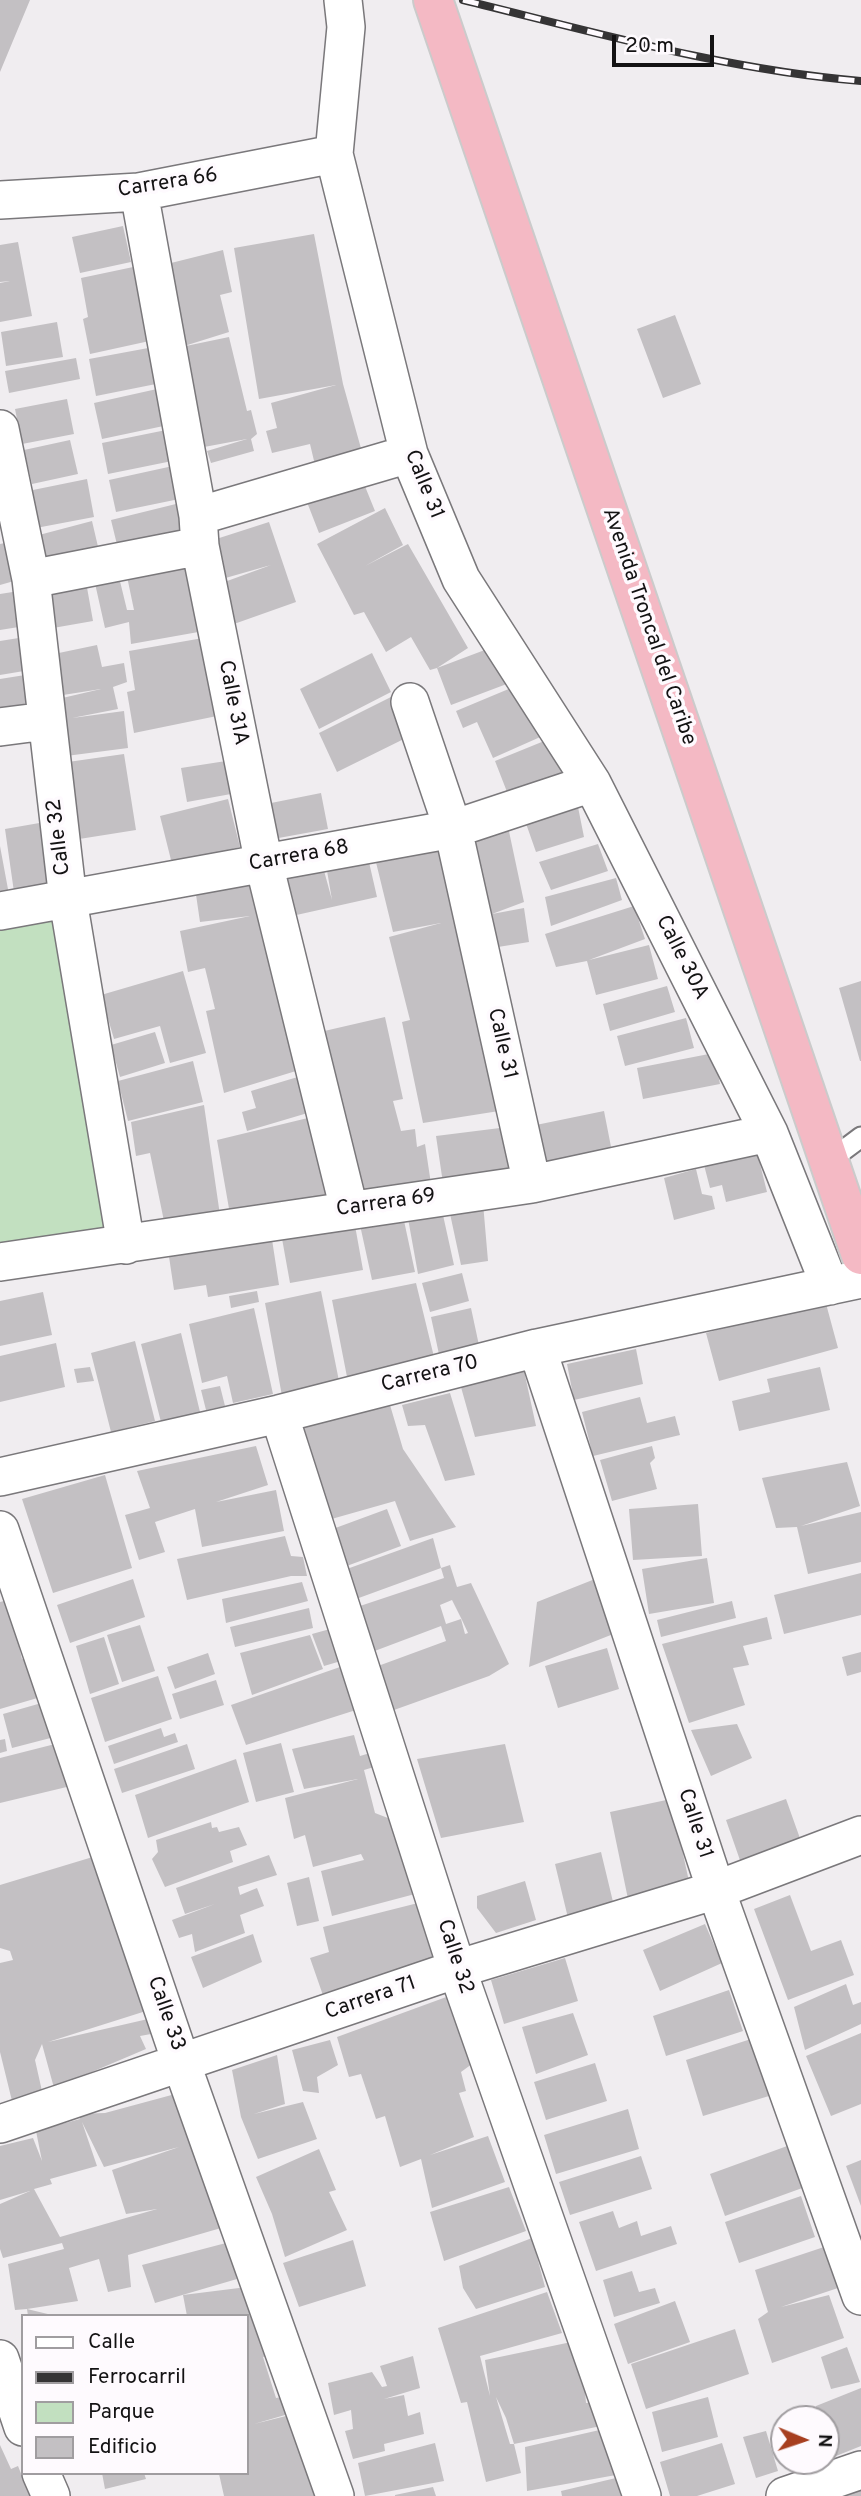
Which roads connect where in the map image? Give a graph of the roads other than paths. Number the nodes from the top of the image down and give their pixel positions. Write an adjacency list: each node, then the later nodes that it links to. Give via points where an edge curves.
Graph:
1 (343, 0): 3 (street, Calle 31, via 346,27)
2 (433, 0): 20 (highway, Avenida Troncal del Caribe)
3 (334, 154): 4 (street, Carrera 66); 7 (street, Calle 31)
4 (139, 192): 5 (street, Carrera 66); 8 (street, Calle 31A)
5 (0, 200)
6 (0, 429): 9 (street, Calle 32)
7 (409, 454): 8 (street); 13 (street, Calle 31, via 461,579)
8 (199, 531): 9 (street); 15 (street, Calle 31A)
9 (31, 579): 11 (street, Calle 32)
10 (410, 702): 14 (street, Calle 31)
11 (46, 721): 12 (street); 16 (street, Calle 32)
12 (0, 727)
13 (592, 783): 14 (street, Carrera 68); 18 (street, Calle 30A)
14 (453, 829): 15 (street, Carrera 68); 21 (street, Calle 31)
15 (264, 864): 16 (street, Carrera 68); 22 (street, Calle 31A)
16 (68, 900): 17 (street, Carrera 68); 23 (street, Calle 32)
17 (0, 911)
18 (769, 1133): 21 (street, Carrera 69); 26 (street, Calle 30A)
19 (861, 1137): 20 (lane)
20 (829, 1161): 24 (highway, Avenida Troncal del Caribe)
21 (532, 1184): 22 (street, Carrera 69)
22 (349, 1209): 23 (street, Carrera 69)
23 (125, 1245): 25 (street, Carrera 69)
24 (861, 1255)
25 (0, 1262)
26 (845, 1283): 27 (street, Carrera 70)
27 (537, 1348): 28 (street, Carrera 70); 32 (street, Calle 31)
28 (279, 1414): 29 (street, Carrera 70); 33 (street, Calle 32)
29 (0, 1477)
30 (0, 1530): 34 (street, Calle 33)
31 (861, 1835): 32 (street, Carrera 71)
32 (716, 1890): 33 (street, Carrera 71); 36 (street, Calle 31)
33 (457, 1969): 34 (street, Carrera 71); 43 (street, Calle 32)
34 (182, 2065): 35 (street, Carrera 71); 42 (street, Calle 33)
35 (0, 2124)
36 (861, 2296)
37 (0, 2359): 38 (street)
38 (21, 2421)
39 (861, 2470): 44 (street)
40 (42, 2475): 41 (street)
41 (51, 2496)
42 (335, 2496)
43 (642, 2496)
44 (785, 2496)

